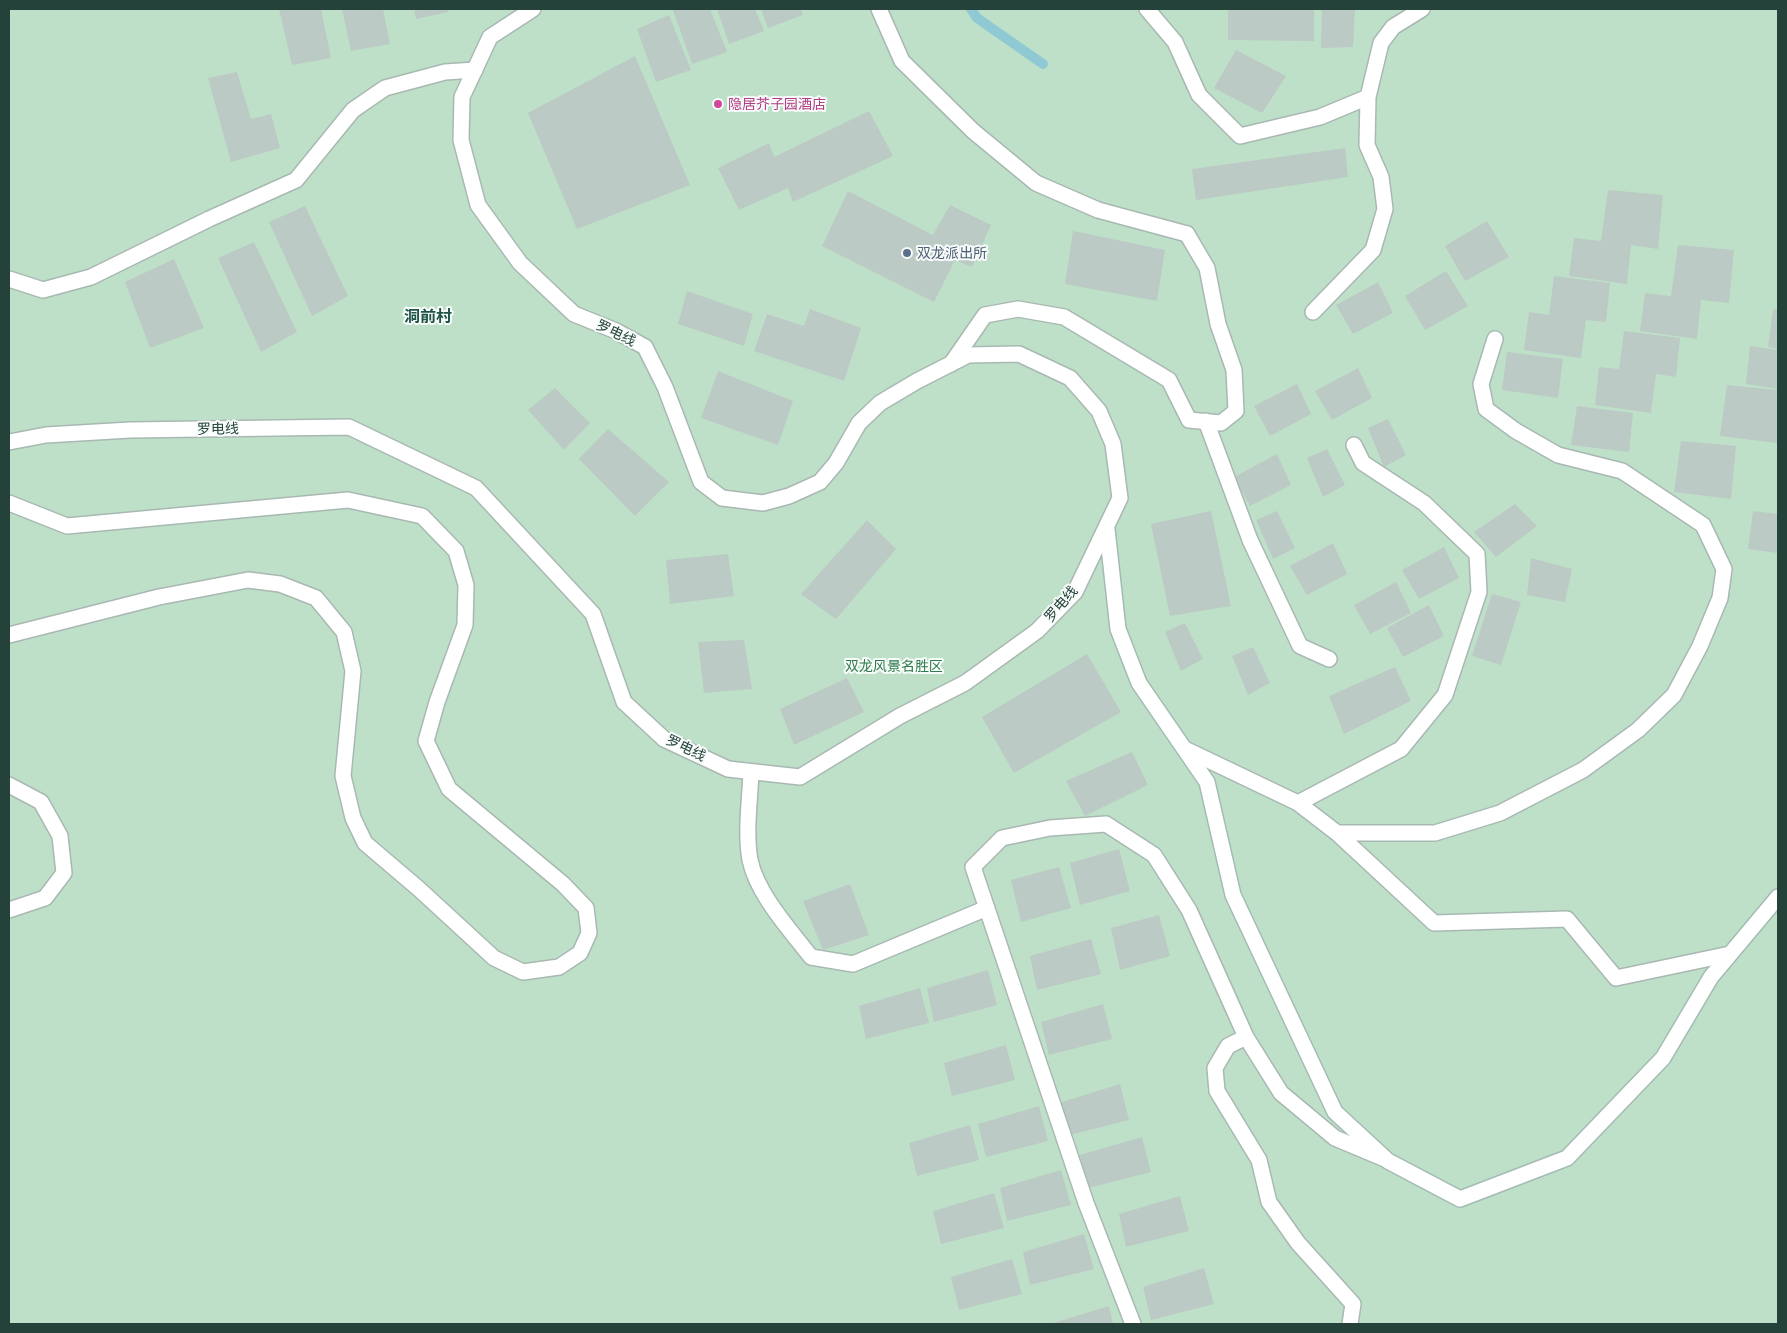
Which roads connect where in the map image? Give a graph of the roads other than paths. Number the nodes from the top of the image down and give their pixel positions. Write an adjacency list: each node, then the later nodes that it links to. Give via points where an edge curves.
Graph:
1 (533, 9): 5 (street, 罗电线, via 490,38)
2 (879, 9): 11 (street, via 902,61 973,131 1036,183 1098,210 1187,234 1207,268 1218,324 1234,370 1236,411 1221,423)
3 (1147, 9): 6 (street, via 1175,42 1199,95 1240,136 1320,117)
4 (1422, 9): 6 (street, via 1393,27 1381,43)
5 (474, 70): 7 (street, via 444,72 385,88 353,110 296,180 91,277 43,290); 10 (street, 罗电线, via 462,97 462,140 478,205 520,262 574,314 645,347 665,387 702,482 722,498 764,503 820,482 836,463 859,423 880,403)
6 (1368, 97): 8 (street, via 1367,145 1381,177 1385,208 1373,250)
7 (9, 279)
8 (1313, 312)
9 (1495, 339): 22 (street, via 1482,384 1486,409 1558,455 1622,471 1703,525 1724,569 1720,598 1674,694 1638,730 1583,770 1500,813 1435,833)
10 (951, 364): 11 (street, via 985,315 1018,309 1064,317 1169,380 1189,420); 15 (street, 罗电线, via 968,356 1019,354 1070,378 1099,411 1113,444 1120,498)
11 (1206, 421): 17 (street, via 1250,540 1300,646)
12 (9, 442): 19 (street, 罗电线, via 46,435 130,430 349,427 476,488 593,614 624,702 664,739 728,769)
13 (1354, 445): 21 (street, via 1363,463 1424,503 1477,554 1480,592 1444,695 1400,749)
14 (9, 503): 16 (street, via 67,526 348,500 422,516 456,551 466,585 465,625 426,741 450,789 563,884 586,908 589,933 580,953 559,967 523,972 494,958 365,844 353,818 343,776 353,671 344,632 316,598 280,584 248,580 159,597)
15 (1107, 529): 18 (street, via 1118,629 1139,682); 19 (street, 罗电线, via 1075,592 1037,631 965,682 900,716 800,777)
16 (9, 635)
17 (1329, 659)
18 (1185, 749): 21 (street); 28 (street, via 1207,782 1233,895 1336,1112)
19 (751, 772): 24 (street, via 750,861 769,904 811,957 854,964)
20 (9, 785): 25 (street, via 41,802 60,836 64,873 45,898)
21 (1298, 803): 22 (street)
22 (1337, 833): 26 (street, via 1434,923 1566,919 1616,978)
23 (1778, 896): 26 (street)
24 (987, 908): 27 (street, via 973,867 1002,838 1050,828 1106,824 1154,855 1189,910); 29 (street, via 1086,1203)
25 (9, 910)
26 (1730, 954): 28 (street, via 1711,977 1663,1058 1567,1158 1460,1199)
27 (1246, 1037): 28 (street, via 1281,1093 1335,1138); 30 (street, via 1228,1046 1215,1068 1217,1091 1259,1160 1269,1202 1298,1243 1353,1304)
28 (1388, 1161)
29 (1133, 1324)
30 (1350, 1324)

